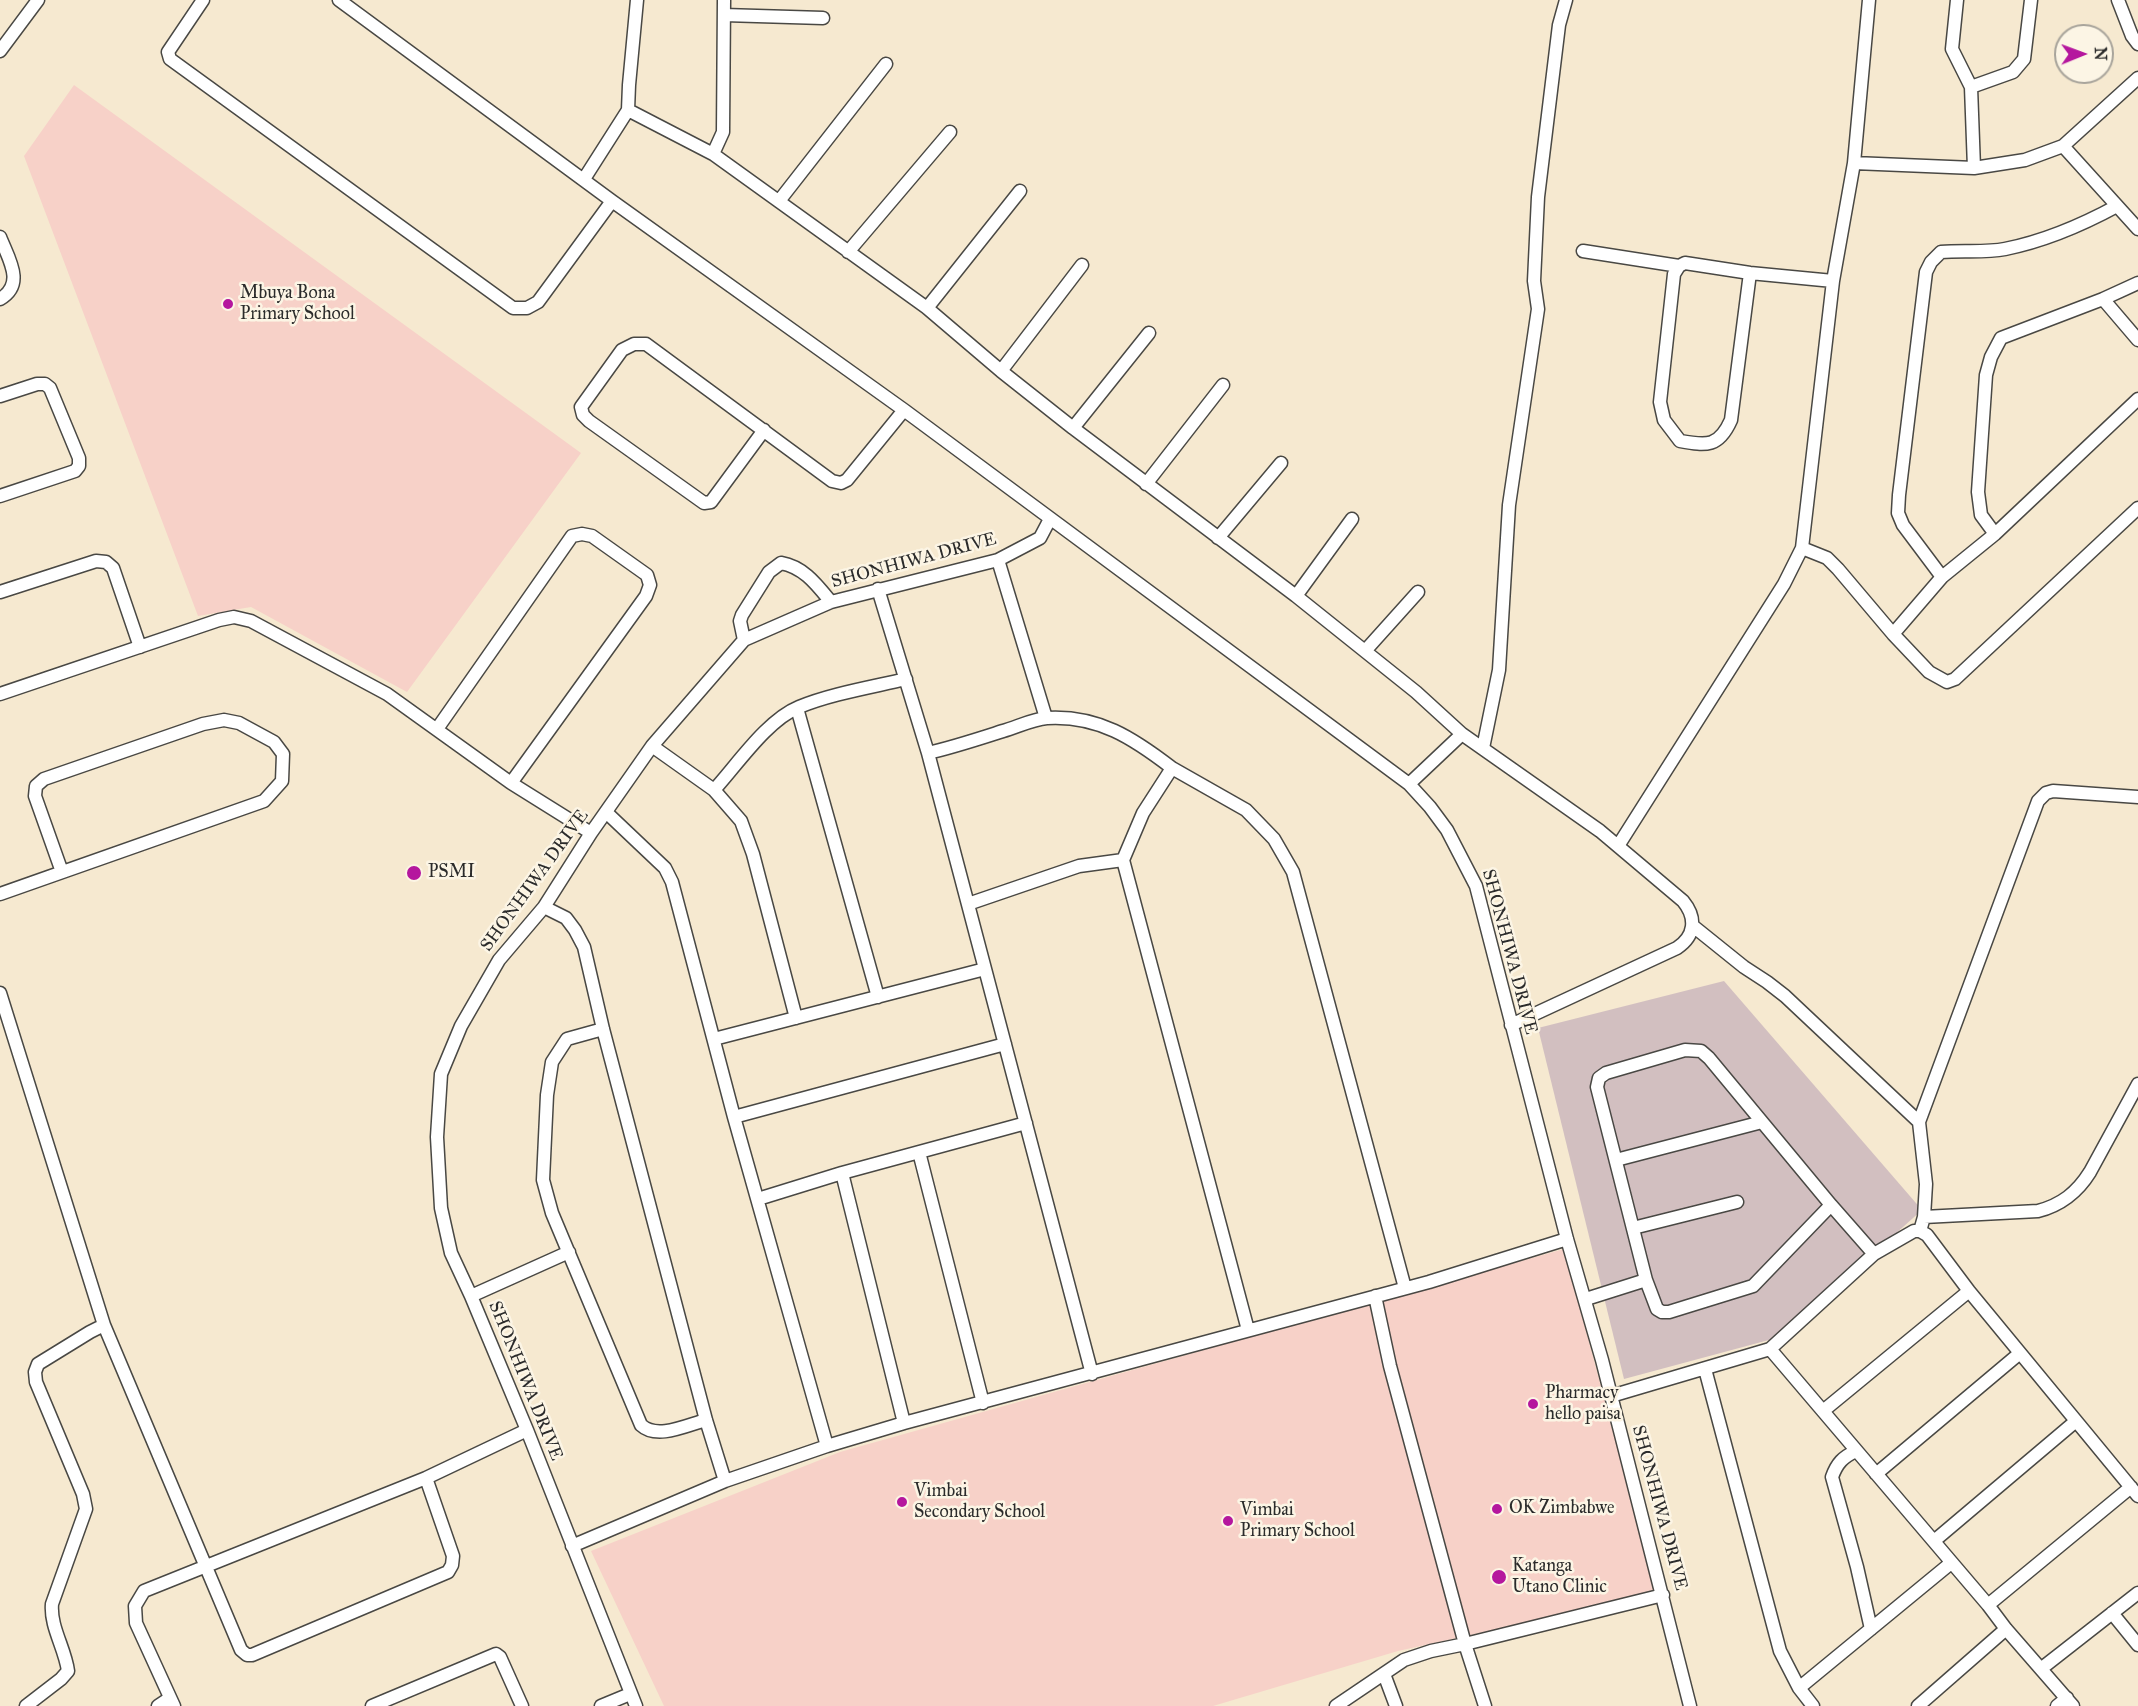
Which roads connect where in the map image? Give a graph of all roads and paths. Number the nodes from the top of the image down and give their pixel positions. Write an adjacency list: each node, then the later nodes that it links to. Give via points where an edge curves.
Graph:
1 (38, 0): 14 (street)
2 (203, 0): 26 (street, via 168,52 170,59 513,308 526,308 538,302)
3 (339, 0): 24 (street)
4 (637, 0): 18 (street)
5 (724, 0): 11 (street)
6 (1566, 0): 77 (street, via 1559,25 1538,197 1534,281 1539,301 1509,505 1499,670)
7 (1869, 0): 22 (street)
8 (1957, 0): 17 (street, via 1952,49)
9 (2031, 0): 17 (street, via 2024,59 2013,72)
10 (2118, 0): 13 (street)
11 (724, 15): 12 (street); 21 (street, via 723,132)
12 (823, 18)
13 (2138, 44)
14 (0, 51)
15 (886, 64): 27 (street)
16 (2138, 78): 20 (street)
17 (1971, 87): 23 (street)
18 (628, 110): 21 (street); 24 (street)
19 (950, 132): 32 (street)
20 (2063, 146): 23 (street, via 2025,160); 28 (street)
21 (713, 154): 27 (street)
22 (1854, 163): 23 (street); 36 (street)
23 (1974, 168)
24 (584, 179): 26 (street)
25 (1020, 191): 40 (street)
26 (612, 201): 47 (street)
27 (779, 201): 32 (street)
28 (2117, 206): 29 (street); 60 (street, via 2086,223 2004,249 1941,252 1926,272 1898,513)
29 (2138, 229)
30 (0, 237): 38 (street, via 15,276 13,287)
31 (1583, 251): 34 (street)
32 (848, 252): 40 (street)
33 (1082, 265): 43 (street)
34 (1679, 266): 35 (street, via 1685,263); 35 (street, via 1674,274 1660,402 1664,420 1680,441 1701,445 1725,434 1731,420)
35 (1750, 273): 36 (street)
36 (1833, 281): 58 (street)
37 (2138, 283): 39 (street)
38 (0, 299)
39 (2103, 299): 42 (street); 56 (street, via 2001,338 1991,357 1986,375 1978,492 1982,515)
40 (927, 308): 43 (street)
41 (1149, 333): 48 (street)
42 (2138, 340)
43 (1001, 371): 48 (street)
44 (1223, 385): 51 (street)
45 (0, 396): 52 (street, via 37,384 50,388 79,466 75,471)
46 (2138, 399): 56 (street)
47 (904, 410): 49 (street, via 841,483 832,482); 54 (street)
48 (1073, 428): 51 (street)
49 (764, 430): 49 (street, via 646,344 622,350 581,407 589,420 704,503 711,502)
50 (1281, 463): 57 (street)
51 (1146, 484): 57 (street)
52 (0, 496)
53 (2138, 508): 66 (street, via 1955,680 1947,682 1929,672)
54 (1050, 519): 59 (street, SHONHIWA DRIVE, via 1040,538); 81 (street, SHONHIWA DRIVE)
55 (1352, 519): 64 (street)
56 (1995, 534): 60 (street)
57 (1218, 538): 64 (street)
58 (1802, 548): 66 (street, via 1827,558); 86 (street, via 1784,584)
59 (999, 560): 61 (street, SHONHIWA DRIVE); 73 (street)
60 (1942, 577): 66 (street)
61 (878, 589): 65 (street, SHONHIWA DRIVE); 70 (street)
62 (0, 592): 68 (street, via 96,561 106,562 113,568)
63 (1418, 592): 69 (street)
64 (1296, 596): 69 (street)
65 (831, 602): 67 (street, SHONHIWA DRIVE); 67 (street, via 810,577 781,563 769,572 742,615)
66 (1893, 634)
67 (744, 640): 76 (street, SHONHIWA DRIVE)
68 (140, 647): 71 (street); 74 (street, via 219,620 234,617 251,621 387,694)
69 (1365, 651): 75 (street)
70 (906, 679): 72 (street); 78 (street)
71 (0, 694)
72 (797, 708): 82 (street, via 751,746); 95 (street)
73 (1046, 718): 78 (street); 79 (street, via 1096,722 1149,750)
74 (437, 729): 80 (street); 80 (street, via 572,536 592,536 647,575 650,585 646,596)
75 (1462, 734): 77 (street); 81 (street)
76 (652, 746): 82 (street); 84 (street, SHONHIWA DRIVE)
77 (1483, 748): 86 (street)
78 (928, 753): 90 (street)
79 (1172, 768): 87 (street, via 1143,813); 119 (street, via 1246,810 1274,839 1293,872)
80 (511, 783): 85 (street)
81 (1409, 784): 97 (street, SHONHIWA DRIVE, via 1447,830 1476,886)
82 (714, 790): 96 (street, via 741,821 753,854)
83 (2138, 797): 104 (street, via 2054,791 2040,798)
84 (607, 813): 85 (street, SHONHIWA DRIVE); 99 (street, via 666,868)
85 (591, 833): 91 (street, SHONHIWA DRIVE)
86 (1618, 846): 92 (street, via 1683,901)
87 (1123, 860): 90 (street, via 1079,866); 125 (street)
88 (62, 872): 88 (street, via 264,801 282,781 283,754 274,742 252,729 224,720 44,779 36,786 35,796); 89 (street)
89 (0, 894)
90 (968, 904): 93 (street)
91 (544, 907): 98 (street, via 566,918 584,946); 121 (street, SHONHIWA DRIVE, via 499,960 461,1026 441,1074 437,1137 441,1208 451,1253)
92 (1693, 926): 97 (street, via 1677,948); 104 (street, via 1785,996)
93 (985, 969): 95 (street); 100 (street)
94 (0, 993): 124 (street)
95 (878, 997): 96 (street)
96 (796, 1018): 99 (street)
97 (1511, 1025): 115 (street, SHONHIWA DRIVE)
98 (603, 1029): 116 (street, via 567,1040 552,1062 550,1074 543,1180); 133 (street)
99 (714, 1039): 102 (street)
100 (1005, 1044): 102 (street); 105 (street)
101 (2138, 1084): 112 (street, via 2084,1182 2059,1203 2037,1211)
102 (734, 1117): 109 (street)
103 (1762, 1122): 107 (street); 107 (street, via 1705,1054 1685,1050 1599,1078 1597,1087); 111 (street)
104 (1919, 1122): 112 (street, via 1926,1184)
105 (1026, 1123): 106 (street); 129 (street)
106 (919, 1152): 108 (street); 131 (street)
107 (1616, 1160): 113 (street)
108 (843, 1173): 109 (street); 135 (street)
109 (758, 1199): 137 (street)
110 (1737, 1202): 113 (street)
111 (1831, 1205): 117 (street); 118 (street, via 1745,1290 1662,1312 1657,1309)
112 (1924, 1217): 114 (street)
113 (1633, 1228): 118 (street)
114 (1920, 1231): 117 (street, via 1905,1234); 120 (street)
115 (1567, 1239): 119 (street); 123 (street, SHONHIWA DRIVE)
116 (569, 1252): 121 (street); 133 (street, via 641,1425 657,1433)
117 (1874, 1254): 126 (street)
118 (1646, 1280): 123 (street)
119 (1405, 1288): 122 (street)
120 (1969, 1291): 127 (street); 132 (street)
121 (471, 1296): 136 (street, SHONHIWA DRIVE)
122 (1375, 1296): 125 (street); 153 (street, via 1390,1366)
123 (1586, 1299): 130 (street, SHONHIWA DRIVE)
124 (104, 1325): 146 (street); 161 (street, via 38,1365 35,1372 86,1509 52,1604 51,1614 68,1671)
125 (1248, 1330): 129 (street)
126 (1770, 1349): 128 (street); 132 (street)
127 (2020, 1353): 134 (street); 139 (street)
128 (1705, 1369): 130 (street); 157 (street, via 1770,1619 1780,1651)
129 (1092, 1374): 131 (street)
130 (1611, 1396): 148 (street, SHONHIWA DRIVE)
131 (983, 1403): 135 (street)
132 (1823, 1411): 138 (street)
133 (706, 1420): 141 (street)
134 (2076, 1421): 142 (street); 143 (street)
135 (904, 1423): 137 (street)
136 (527, 1430): 140 (street); 144 (street, SHONHIWA DRIVE)
137 (827, 1446): 141 (street)
138 (1856, 1451): 139 (street); 151 (street, via 1836,1465 1832,1477)
139 (1876, 1474): 143 (street)
140 (426, 1478): 146 (street); 146 (street, via 453,1556 448,1572 252,1655 241,1650)
141 (725, 1481): 144 (street)
142 (2134, 1491): 149 (street)
143 (1934, 1541): 145 (street)
144 (572, 1546): 158 (street, SHONHIWA DRIVE)
145 (1951, 1563): 149 (street); 151 (street)
146 (206, 1568): 159 (street, via 144,1591 135,1606 136,1623)
147 (2138, 1593): 150 (street)
148 (1664, 1595): 153 (street); 170 (street, SHONHIWA DRIVE)
149 (1988, 1605): 152 (street)
150 (2112, 1613): 154 (street); 155 (street)
151 (1871, 1629): 157 (street)
152 (2006, 1629): 155 (street); 172 (street)
153 (1465, 1644): 156 (street, via 1404,1660); 169 (street)
154 (2138, 1646)
155 (2042, 1668): 160 (street)
156 (1384, 1674): 167 (street); 168 (street)
157 (1799, 1688): 171 (street)
158 (630, 1694): 165 (street); 166 (street, SHONHIWA DRIVE)
159 (172, 1702): 162 (street)
160 (2066, 1703)
161 (26, 1706)
162 (158, 1706)
163 (372, 1706): 164 (street, via 496,1654)
164 (522, 1706)
165 (601, 1706)
166 (636, 1706)
167 (1336, 1706)
168 (1396, 1706)
169 (1485, 1706)
170 (1690, 1706)
171 (1813, 1706)
172 (1918, 1706)

